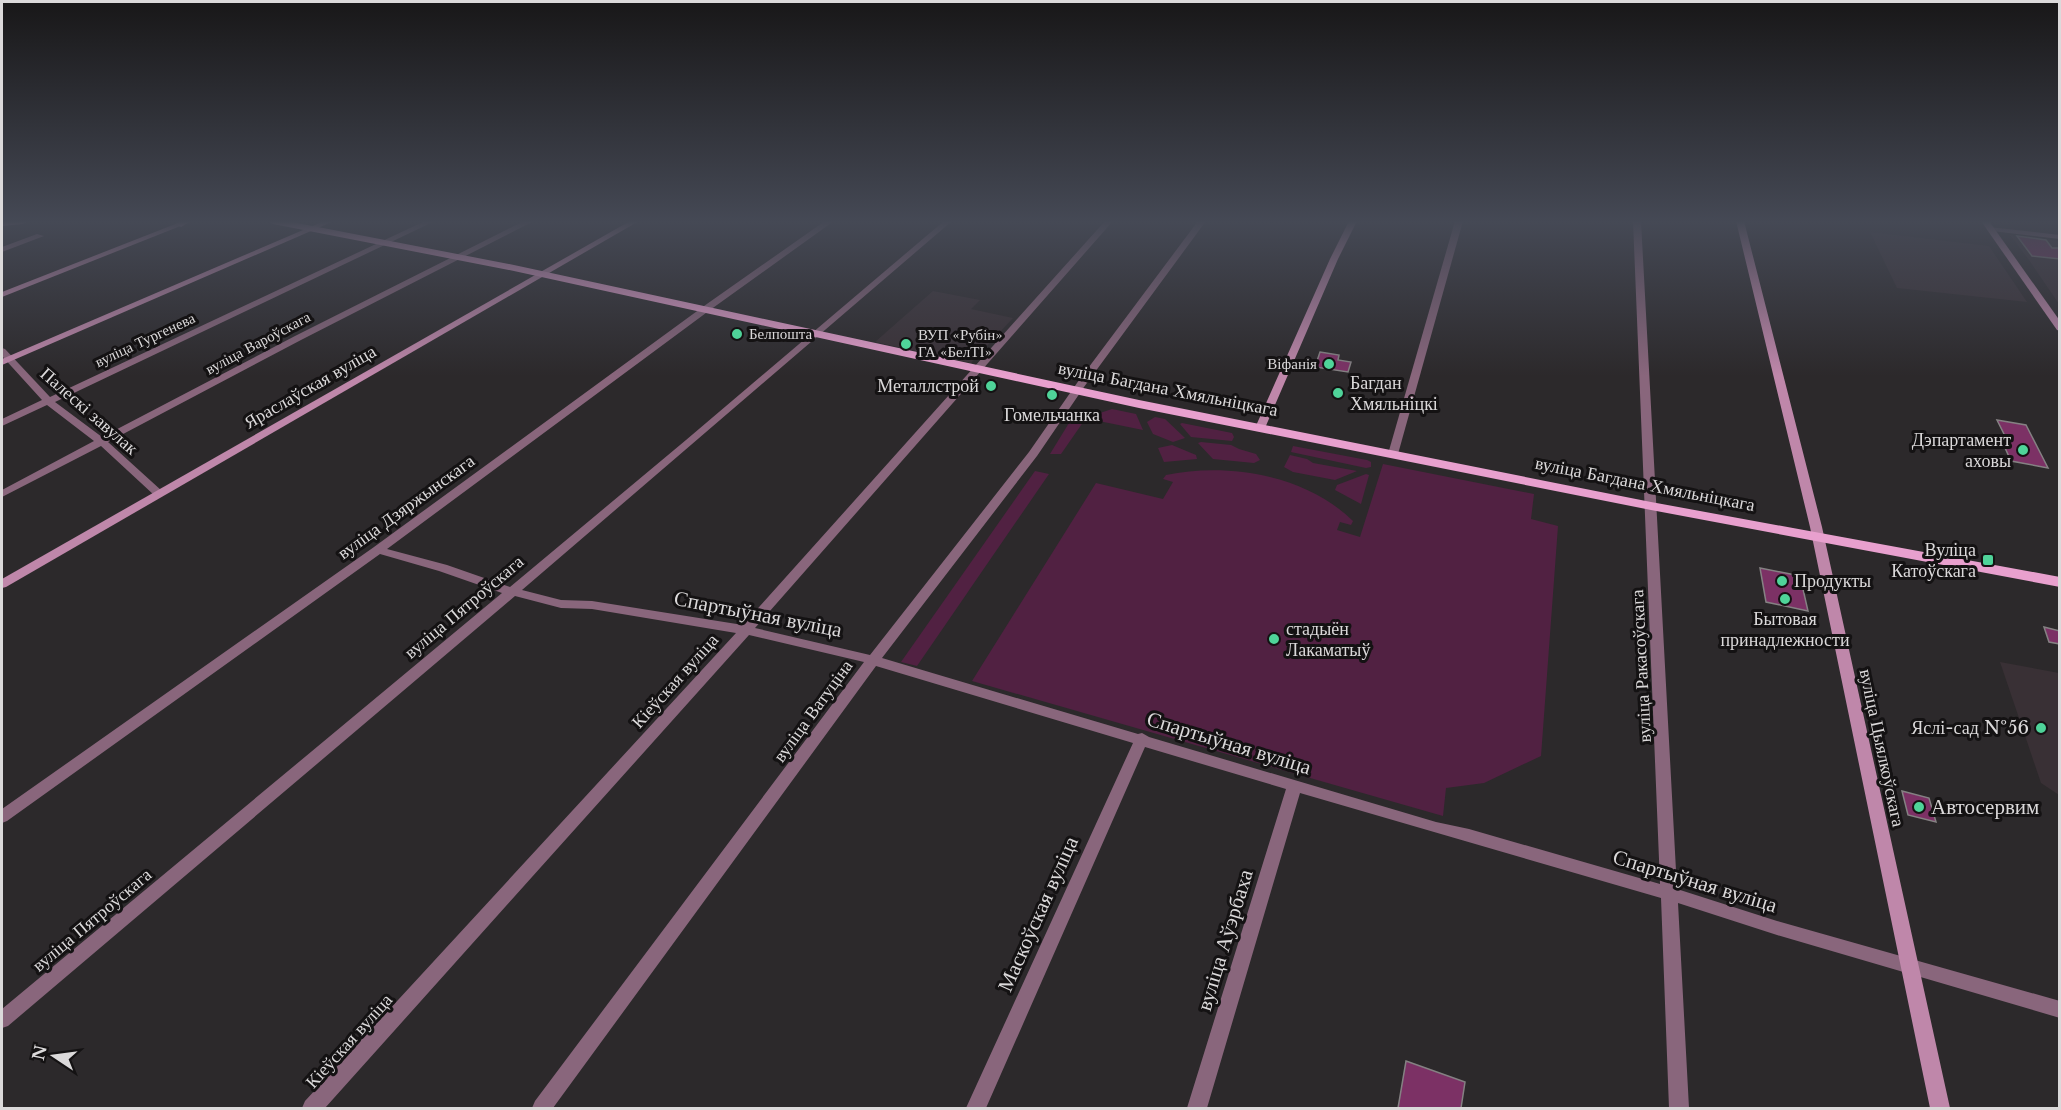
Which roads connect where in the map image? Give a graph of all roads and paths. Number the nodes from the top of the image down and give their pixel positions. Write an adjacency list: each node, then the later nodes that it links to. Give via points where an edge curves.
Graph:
1 (58, 273): 16 (street)
2 (207, 273): 20 (street)
3 (321, 273): 23 (street, вуліца Тургенева)
4 (429, 273): 26 (street, вуліца Вароўскага)
5 (535, 273): 15 (main road, вуліца Багдана Хмяльніцкага)
6 (757, 273): 17 (street, вуліца Дзяржынскага)
7 (888, 273): 19 (street, вуліца Пятроўскага)
8 (1063, 273): 21 (street, Кіеўская вуліца)
9 (1164, 273): 22 (street, вуліца Ватуціна)
10 (1328, 273): 25 (street)
11 (1444, 273): 27 (street)
12 (1640, 273): 30 (street, вуліца Ракасоўскага)
13 (1753, 273): 31 (street, вуліца Цыялкоўскага)
14 (2022, 273): 18 (street)
15 (541, 274): 17 (main road, вуліца Багдана Хмяльніцкага); 28 (street, Яраслаўская вуліца)
16 (2, 295)
17 (703, 311): 19 (main road, вуліца Багдана Хмяльніцкага); 32 (street, вуліца Дзяржынскага)
18 (2060, 328)
19 (816, 335): 21 (main road, вуліца Багдана Хмяльніцкага); 35 (street, вуліца Пятроўскага)
20 (4, 358): 23 (street, Палескі завулак)
21 (977, 370): 22 (main road, вуліца Багдана Хмяльніцкага); 36 (street, Кіеўская вуліца)
22 (1076, 391): 25 (main road, вуліца Багдана Хмяльніцкага); 37 (street, вуліца Ватуціна, via 1033,454)
23 (48, 400): 24 (street, вуліца Тургенева); 26 (street, Палескі завулак)
24 (2, 423)
25 (1260, 428): 27 (main road, вуліца Багдана Хмяльніцкага)
26 (102, 442): 28 (street, Палескі завулак); 29 (street, вуліца Вароўскага)
27 (1393, 454): 30 (main road, вуліца Багдана Хмяльніцкага)
28 (158, 493): 34 (street, Яраслаўская вуліца)
29 (2, 494)
30 (1651, 506): 31 (main road, вуліца Багдана Хмяльніцкага); 41 (street, вуліца Ракасоўскага)
31 (1818, 536): 33 (main road, вуліца Багдана Хмяльніцкага); 42 (street, вуліца Цыялкоўскага)
32 (378, 550): 35 (street, Спартыўная вуліца); 40 (street, вуліца Дзяржынскага)
33 (2060, 582)
34 (2, 584)
35 (510, 591): 36 (street, Спартыўная вуліца, via 561,604 592,605); 44 (street, вуліца Пятроўскага)
36 (746, 630): 37 (street, Спартыўная вуліца); 45 (street, Кіеўская вуліца)
37 (873, 660): 38 (street, Спартыўная вуліца); 46 (street, вуліца Ватуціна)
38 (1142, 738): 39 (street, Спартыўная вуліца); 47 (street, Маскоўская вуліца)
39 (1295, 785): 41 (street, Спартыўная вуліца); 48 (street, вуліца Аўэрбаха)
40 (2, 817)
41 (1670, 894): 42 (street, Спартыўная вуліца); 49 (street, вуліца Ракасоўскага)
42 (1910, 966): 43 (street, Спартыўная вуліца); 50 (street, вуліца Цыялкоўскага)
43 (2060, 1010)
44 (2, 1020)
45 (312, 1108)
46 (542, 1108)
47 (976, 1108)
48 (1197, 1108)
49 (1678, 1108)
50 (1940, 1108)

